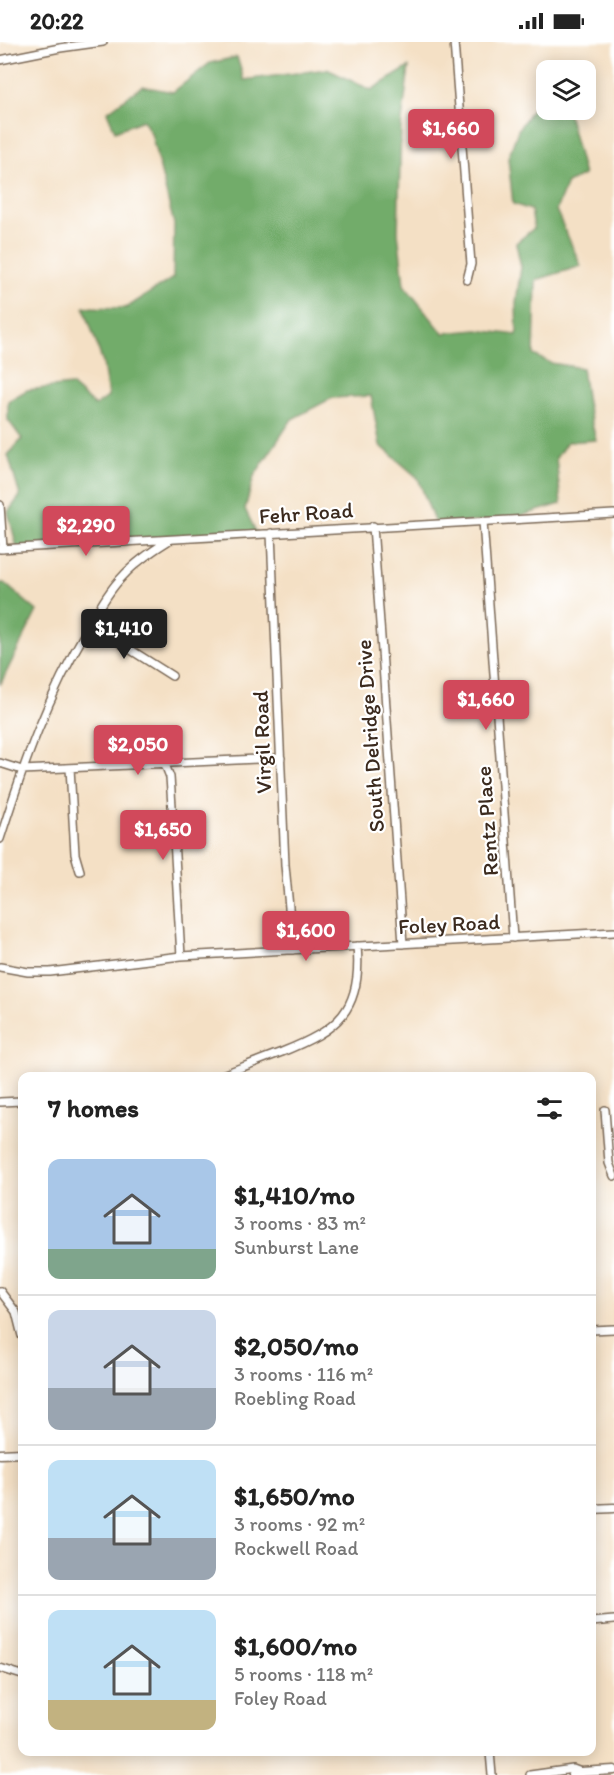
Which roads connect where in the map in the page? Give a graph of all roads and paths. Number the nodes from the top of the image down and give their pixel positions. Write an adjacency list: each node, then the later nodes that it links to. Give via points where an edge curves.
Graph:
1 (103, 42): 3 (street)
2 (454, 42): 4 (street, via 471,264)
3 (0, 60)
4 (467, 280)
5 (0, 505): 11 (street)
6 (614, 514): 7 (street, Fehr Road)
7 (483, 521): 8 (street, Fehr Road); 22 (street, Rentz Place)
8 (373, 526): 9 (street, Fehr Road); 23 (street, South Delridge Drive)
9 (271, 533): 10 (street, Fehr Road); 14 (street, Virgil Road)
10 (170, 540): 11 (street, Fehr Road); 12 (street, via 124,575)
11 (2, 549)
12 (90, 624): 13 (street); 18 (street, via 57,683)
13 (172, 676)
14 (281, 758): 15 (street); 25 (street, Virgil Road)
15 (164, 762): 17 (street); 26 (street, via 170,777)
16 (0, 763): 18 (street)
17 (70, 768): 18 (street); 20 (street, via 75,854)
18 (22, 770): 19 (street)
19 (0, 839)
20 (80, 871)
21 (614, 932): 22 (street, Foley Road)
22 (513, 938): 23 (street, Foley Road)
23 (403, 944): 24 (street, Foley Road)
24 (357, 946): 25 (street, Foley Road); 28 (street, via 355,991 329,1029 312,1040)
25 (293, 950): 26 (street, Foley Road)
26 (181, 956): 27 (street, Foley Road, via 50,972)
27 (0, 967)
28 (230, 1072)
29 (18, 1101): 30 (street)
30 (0, 1102)
31 (605, 1110): 32 (street, via 609,1163)
32 (614, 1176)
33 (0, 1291): 34 (street)
34 (18, 1320)
35 (614, 1329): 36 (street)
36 (596, 1330)
37 (18, 1453): 38 (street)
38 (0, 1454)
39 (614, 1508): 40 (street)
40 (596, 1509)
41 (614, 1620): 42 (street)
42 (596, 1622)
43 (0, 1668): 44 (street)
44 (18, 1674)
45 (490, 1756): 48 (street)
46 (614, 1770): 47 (street)
47 (575, 1774): 50 (street, via 573,1769)
48 (492, 1775)
49 (530, 1775): 50 (street)
50 (537, 1775)

